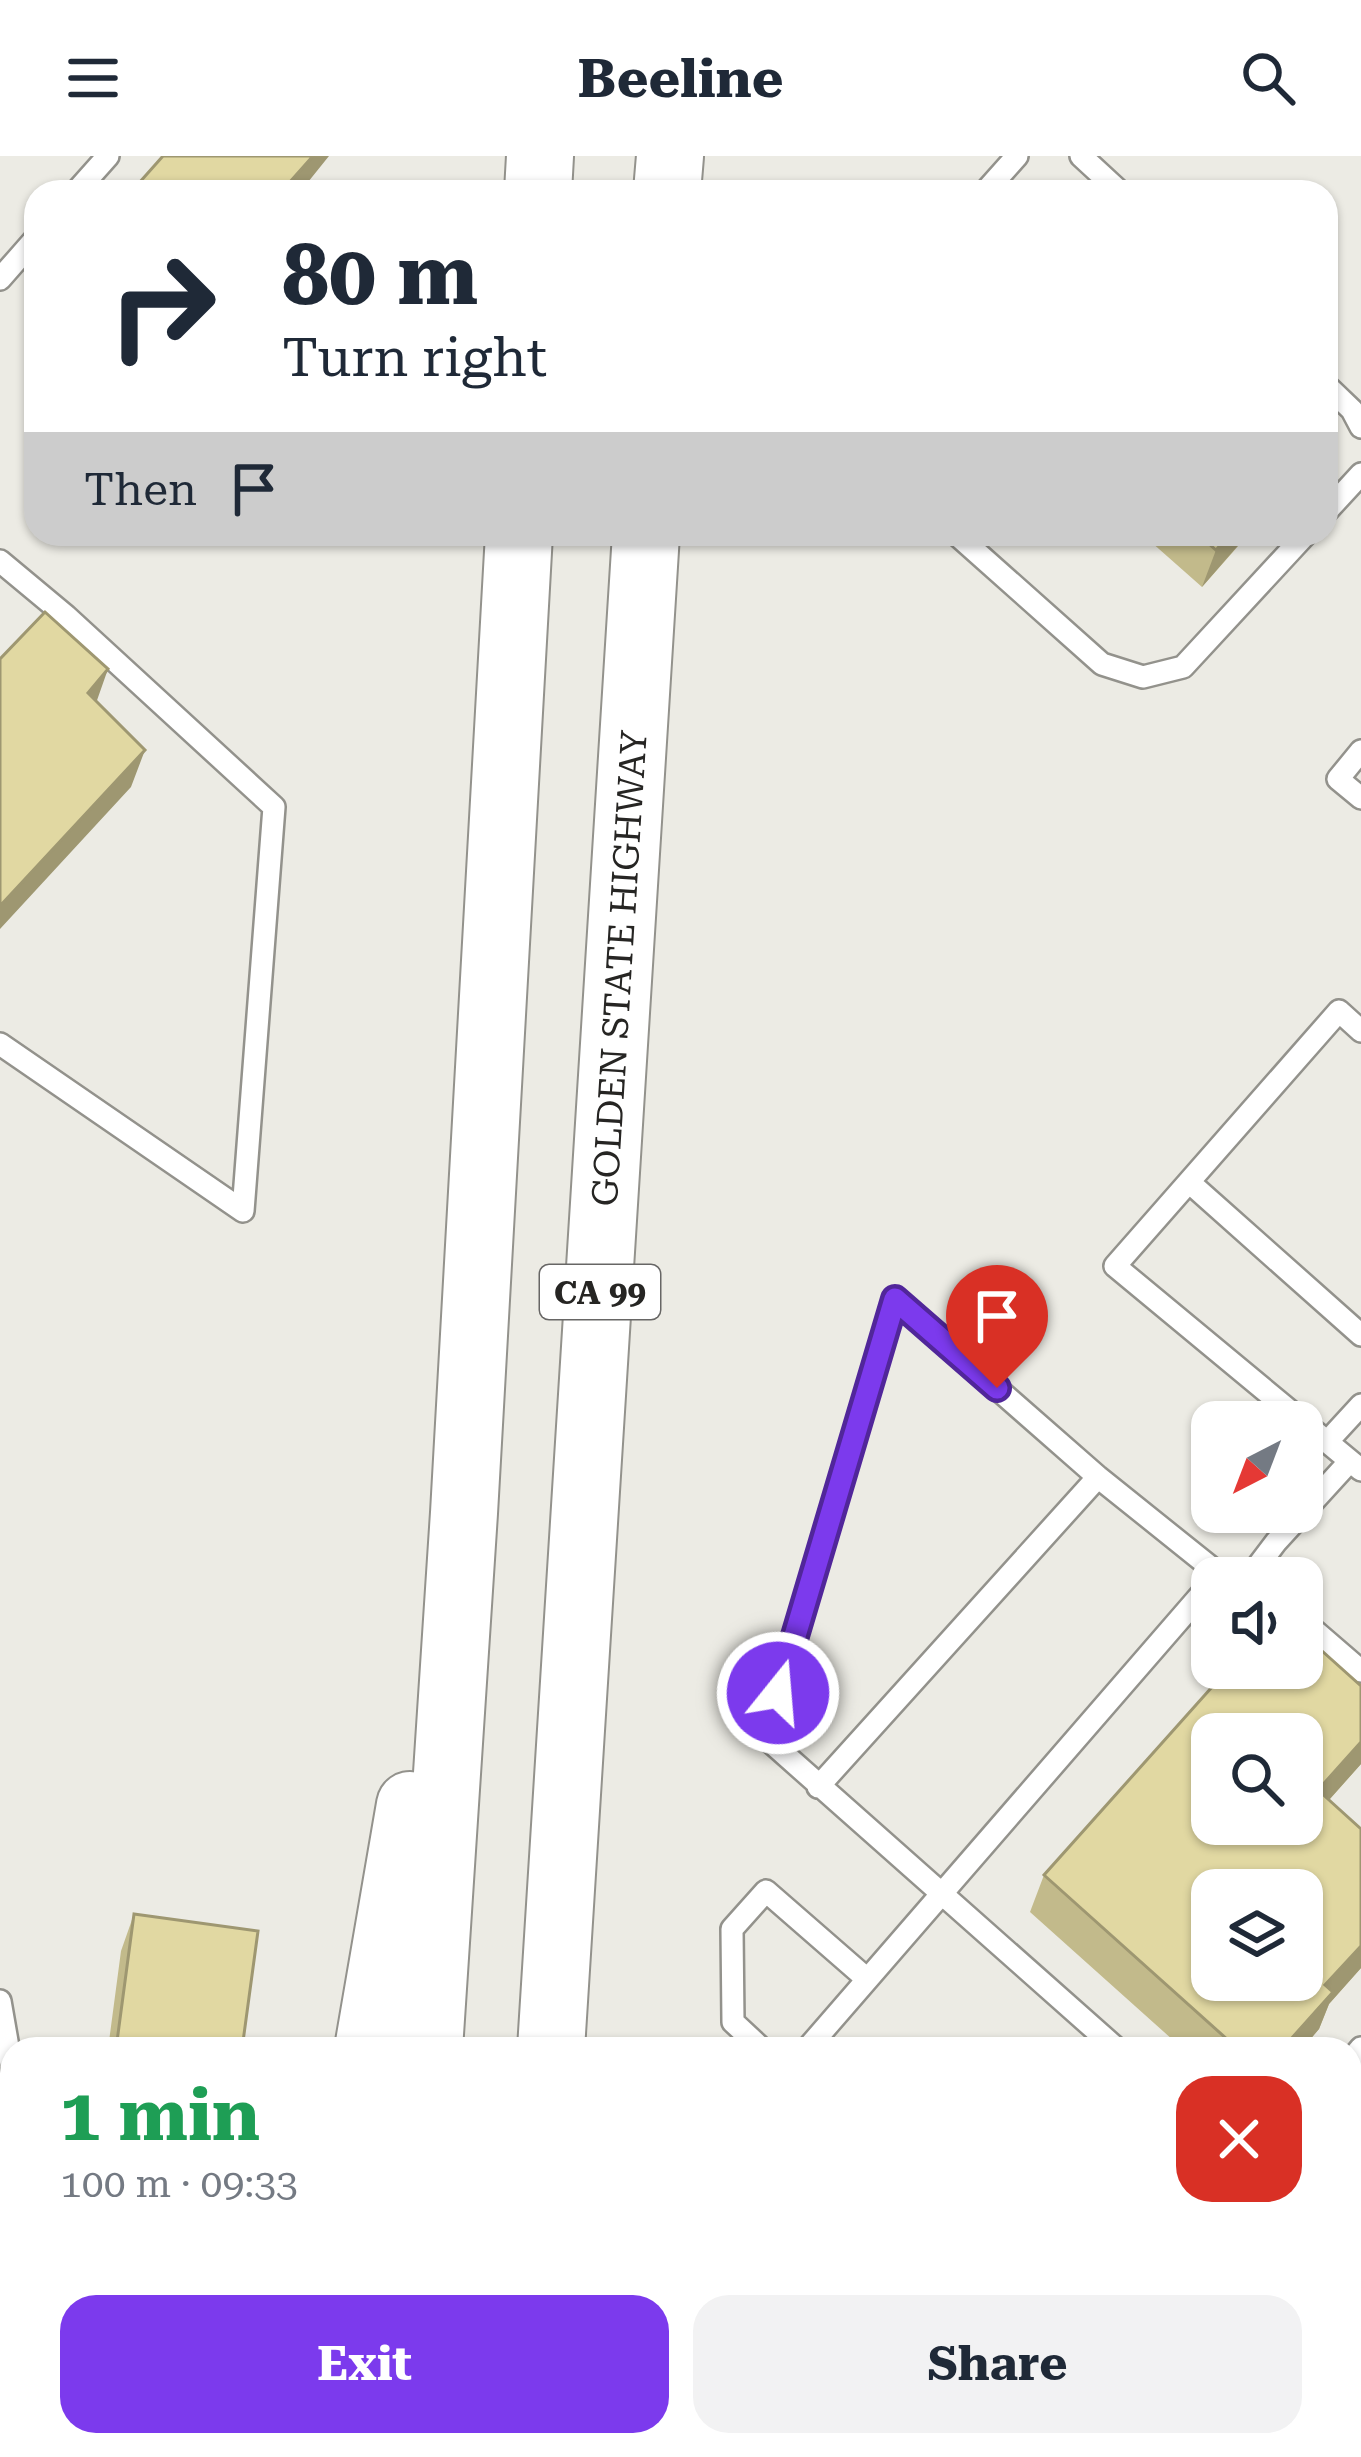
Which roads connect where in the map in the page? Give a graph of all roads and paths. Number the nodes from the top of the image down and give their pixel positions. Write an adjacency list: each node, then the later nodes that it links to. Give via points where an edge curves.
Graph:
1 (108, 156): 4 (lane)
2 (1018, 156): 5 (lane)
3 (1082, 156): 6 (lane)
4 (87, 180)
5 (996, 180)
6 (1107, 180)
7 (24, 252): 8 (lane)
8 (0, 279)
9 (1338, 397): 10 (lane)
10 (1361, 428)
11 (1361, 474): 12 (lane)
12 (1338, 499)
13 (518, 546): 28 (highway)
14 (645, 546): 41 (highway, GOLDEN STATE HIGHWAY / CA 99)
15 (969, 546): 16 (lane, via 1102,664 1143,677 1183,668)
16 (1295, 546)
17 (0, 561): 21 (lane, via 274,808 243,1210)
18 (1361, 751): 19 (lane, via 1338,779)
19 (1361, 798)
20 (1361, 1031): 22 (lane, via 1339,1011)
21 (0, 1044)
22 (1189, 1182): 23 (lane); 25 (lane, via 1115,1266)
23 (1361, 1335)
24 (1361, 1405): 25 (lane)
25 (1327, 1442): 26 (lane)
26 (1356, 1466): 30 (lane)
27 (1099, 1477): 29 (lane); 34 (lane); 34 (lane, via 895,1299 765,1737)
28 (464, 1513): 39 (highway); 40 (highway)
29 (1191, 1557)
30 (1266, 1557)
31 (1191, 1606): 35 (lane)
32 (1323, 1638): 33 (lane)
33 (1361, 1671)
34 (818, 1786): 35 (lane)
35 (940, 1894): 36 (lane); 44 (lane)
36 (866, 1979): 42 (lane, via 766,1891 732,1929 733,2022); 43 (lane)
37 (0, 2001): 38 (lane)
38 (6, 2037)
39 (370, 2037)
40 (430, 2037)
41 (557, 2037)
42 (749, 2037)
43 (817, 2037)
44 (1103, 2037)

